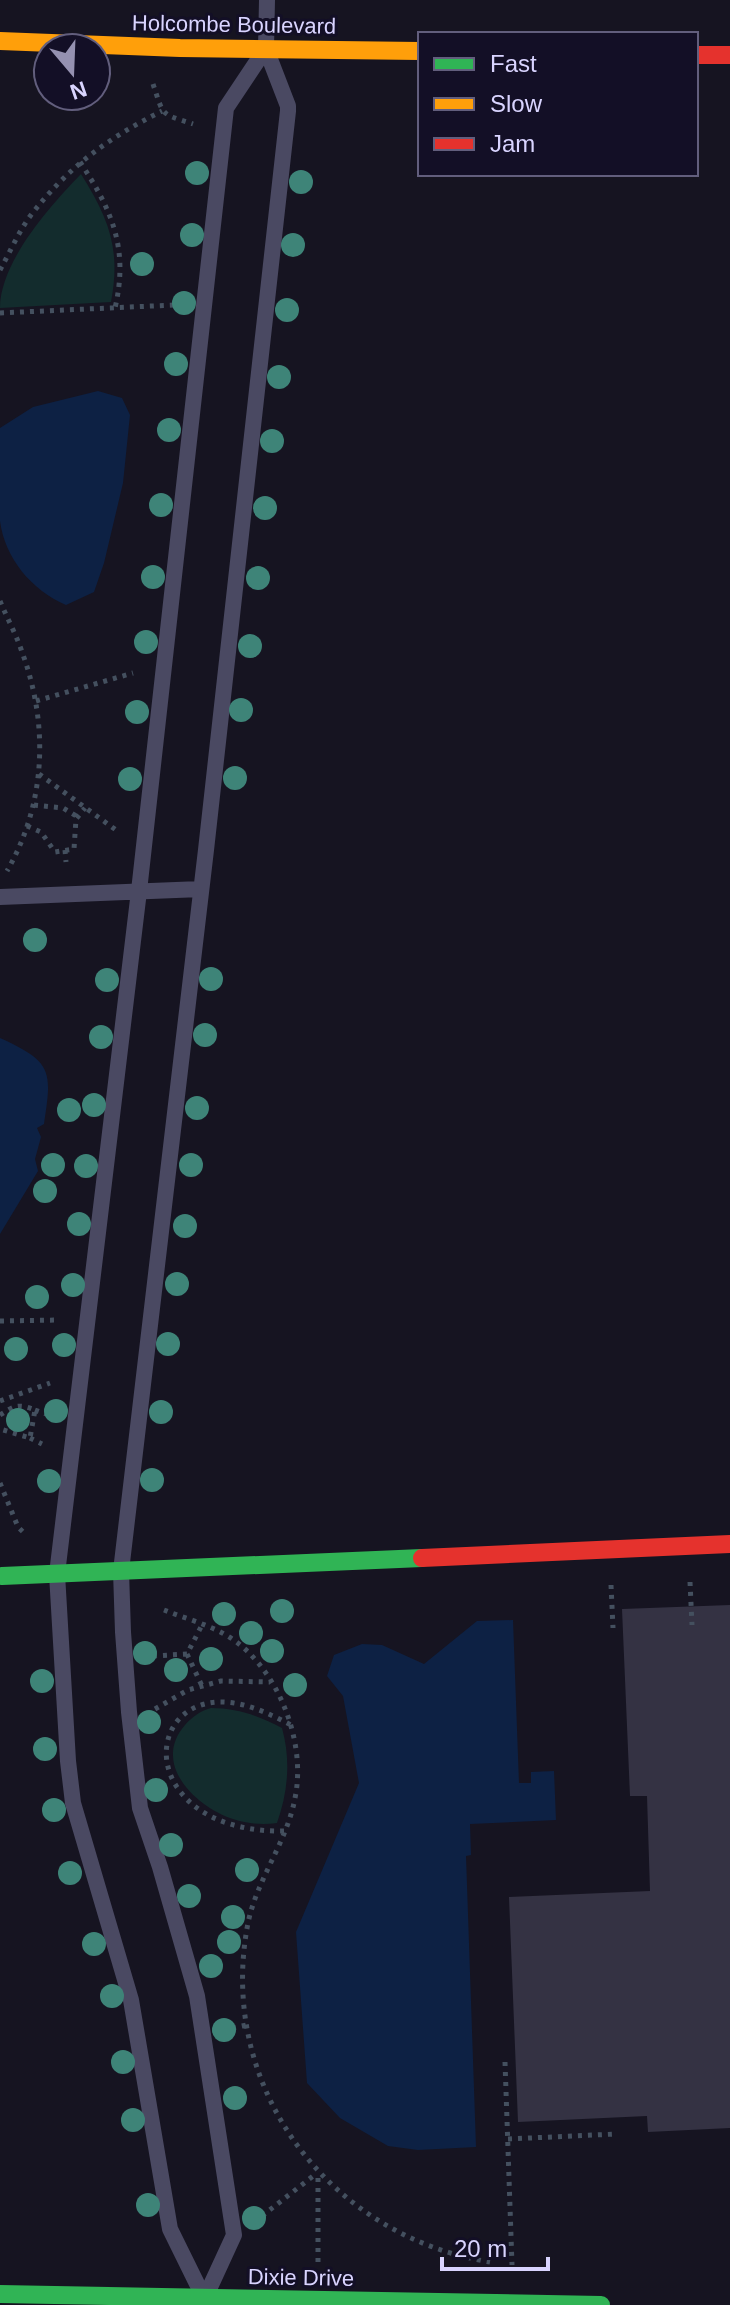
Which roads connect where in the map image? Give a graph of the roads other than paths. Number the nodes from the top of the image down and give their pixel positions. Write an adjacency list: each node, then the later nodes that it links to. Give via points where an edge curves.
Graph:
1 (267, 0): 3 (lane)
2 (0, 41): 3 (street, Holcombe Boulevard)
3 (266, 49): 4 (street, Holcombe Boulevard); 7 (lane, via 288,111); 8 (lane, via 226,108)
4 (418, 51)
5 (698, 55): 6 (street)
6 (730, 55)
7 (201, 889): 8 (lane); 11 (lane)
8 (139, 891): 9 (lane); 12 (lane)
9 (0, 897)
10 (730, 1544): 11 (street)
11 (121, 1571): 12 (street); 15 (lane, via 140,1808 197,1996 234,2235)
12 (57, 1574): 13 (street); 15 (lane, via 73,1803 131,2000 170,2229)
13 (2, 1576)
14 (0, 2294): 15 (street, Dixie Drive)
15 (205, 2299): 16 (street, Dixie Drive)
16 (601, 2305)

